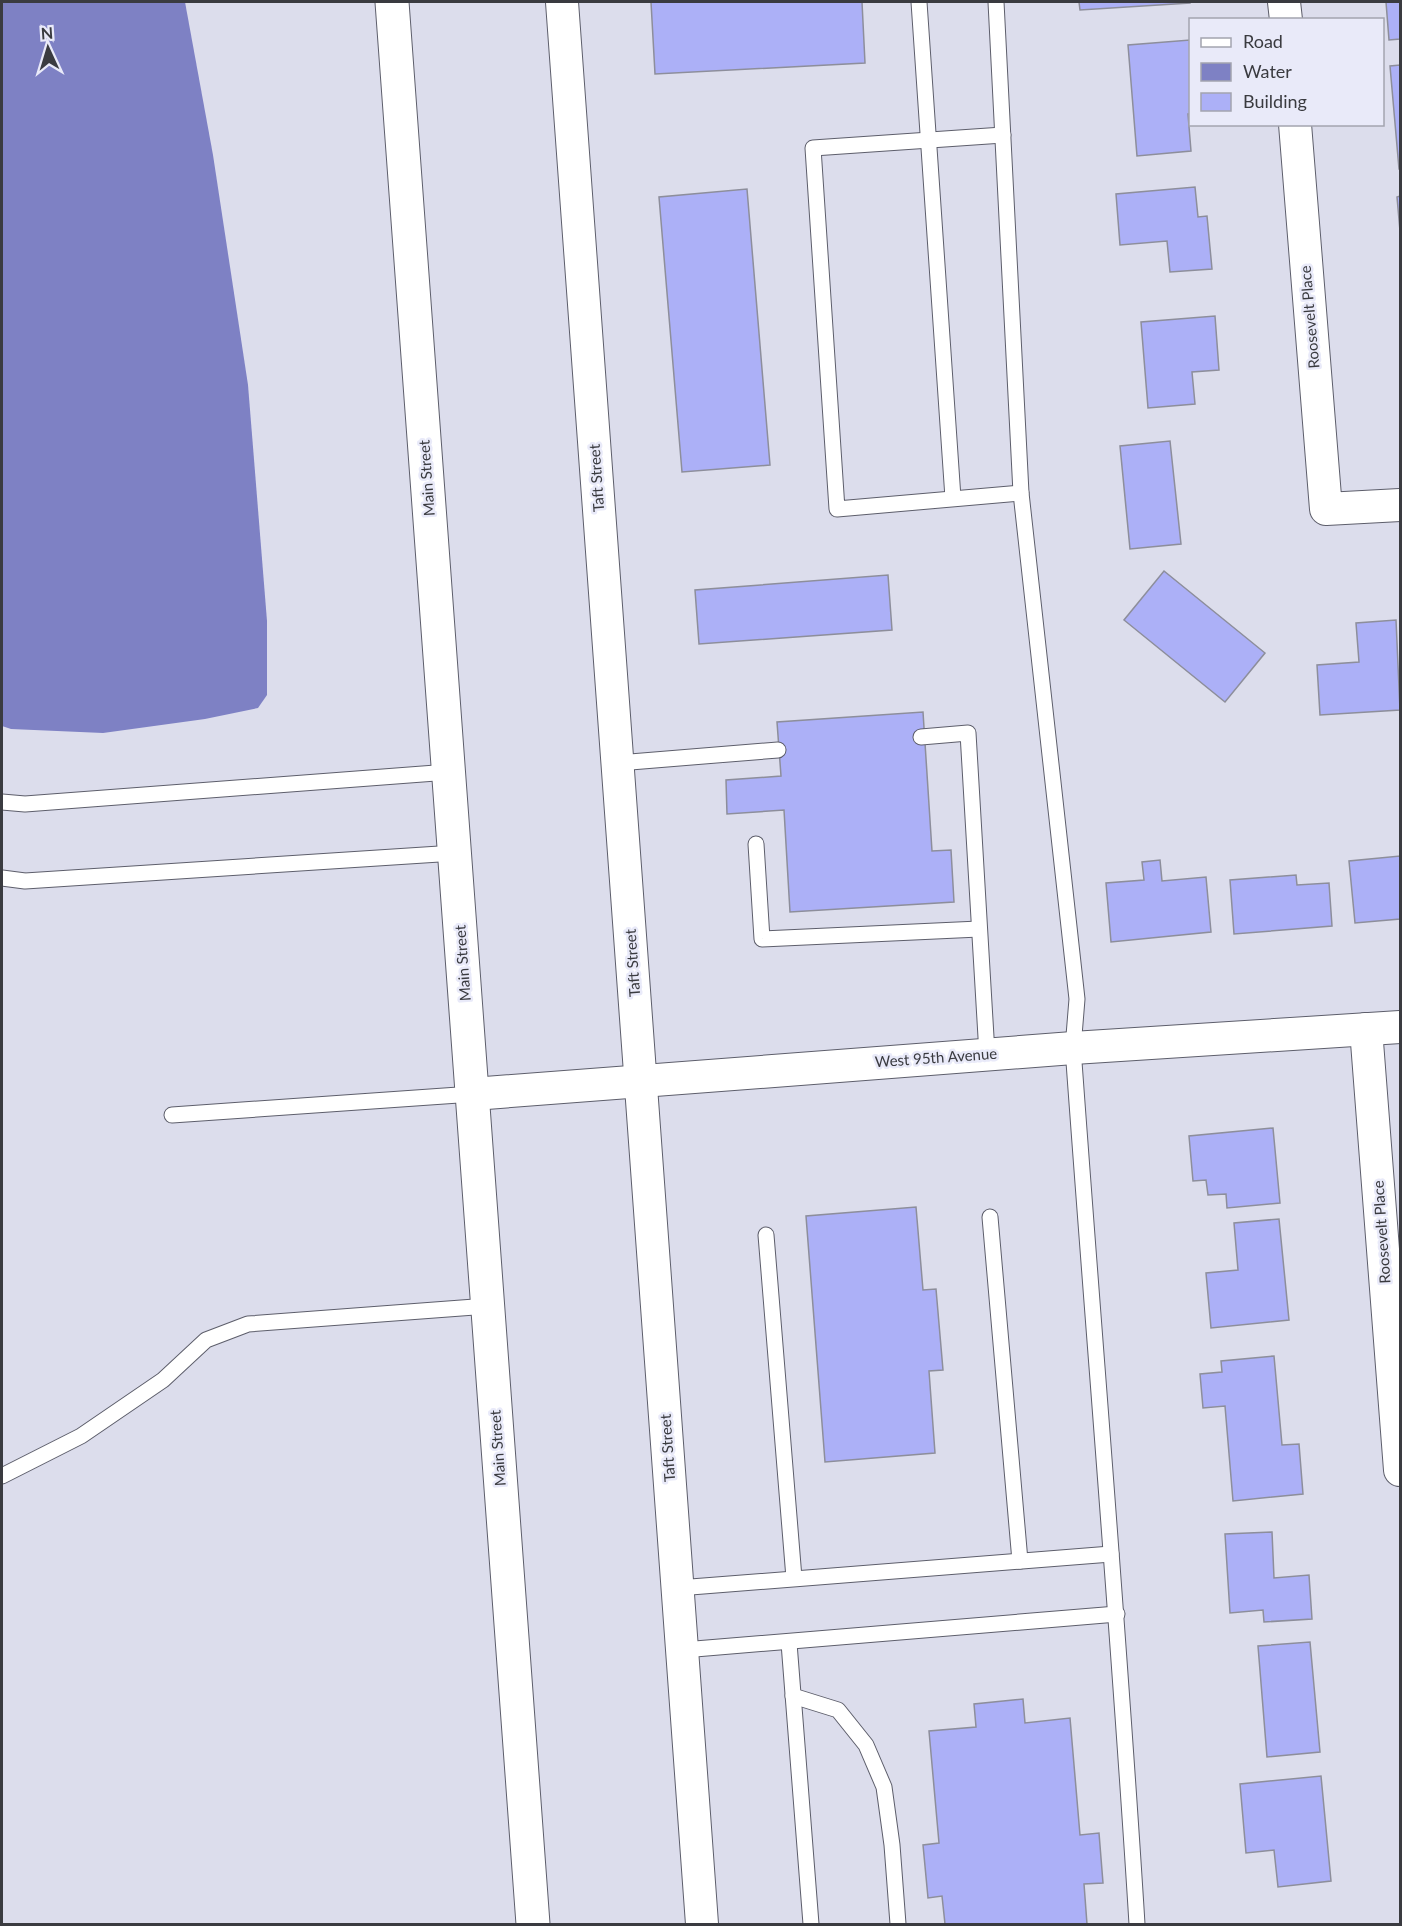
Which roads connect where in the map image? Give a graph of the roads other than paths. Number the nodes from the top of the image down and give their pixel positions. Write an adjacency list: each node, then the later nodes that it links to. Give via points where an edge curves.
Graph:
1 (392, 2): 16 (main road, Main Street)
2 (562, 2): 15 (street, Taft Street)
3 (919, 2): 9 (lane)
4 (996, 2): 8 (lane)
5 (1284, 2): 6 (street)
6 (1286, 18)
7 (1294, 126): 12 (street, Roosevelt Place, via 1326,509)
8 (1003, 135): 9 (lane); 10 (lane)
9 (930, 140): 11 (lane); 11 (lane, via 813,148 837,509)
10 (1022, 493): 11 (lane); 24 (lane, via 1077,999)
11 (953, 498)
12 (1401, 505)
13 (921, 737): 21 (lane, via 968,734)
14 (778, 750): 15 (lane)
15 (618, 763): 26 (street, Taft Street)
16 (449, 772): 17 (lane, via 25,804); 19 (main road, Main Street)
17 (2, 801)
18 (756, 844): 21 (lane, via 762,939)
19 (455, 853): 20 (lane, via 25,881); 27 (main road, Main Street)
20 (2, 878)
21 (979, 929): 25 (lane)
22 (1401, 1027): 23 (street, West 95th Avenue)
23 (1366, 1029): 24 (street, West 95th Avenue); 32 (street, Roosevelt Place)
24 (1073, 1048): 25 (street, West 95th Avenue); 34 (lane)
25 (987, 1054): 26 (street, West 95th Avenue)
26 (642, 1082): 27 (street, West 95th Avenue); 37 (street, Taft Street)
27 (472, 1094): 28 (lane); 31 (main road, Main Street)
28 (172, 1115)
29 (990, 1217): 35 (lane)
30 (766, 1235): 36 (lane)
31 (488, 1306): 33 (lane, via 248,1324 206,1340 163,1380 81,1436); 42 (main road, Main Street)
32 (1401, 1470)
33 (2, 1476)
34 (1112, 1554): 35 (lane); 38 (lane)
35 (1020, 1561): 36 (lane)
36 (794, 1578): 37 (lane)
37 (678, 1588): 40 (street, Taft Street)
38 (1117, 1614): 39 (lane); 46 (lane)
39 (789, 1643): 40 (lane); 41 (lane)
40 (683, 1650): 43 (street, Taft Street)
41 (793, 1696): 44 (lane); 45 (lane, via 838,1710 866,1745 884,1786)
42 (534, 1924)
43 (702, 1924)
44 (811, 1924)
45 (898, 1924)
46 (1137, 1924)

